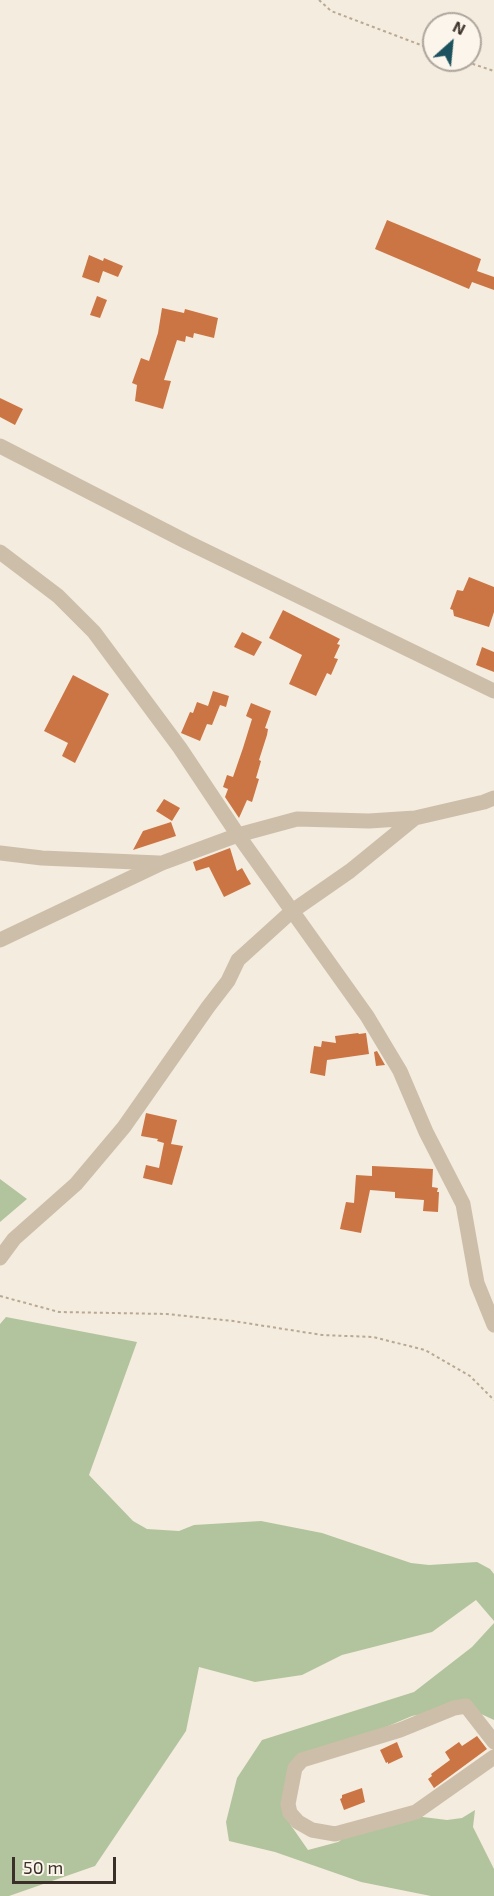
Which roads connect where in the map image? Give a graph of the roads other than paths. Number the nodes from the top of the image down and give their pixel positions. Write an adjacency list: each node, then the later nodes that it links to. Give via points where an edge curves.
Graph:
1 (0, 447): 3 (street)
2 (0, 552): 6 (street, via 58,596 94,632 180,748)
3 (494, 691)
4 (494, 798): 5 (street)
5 (415, 818): 6 (street, via 297,819); 9 (street)
6 (238, 835): 8 (street); 9 (street)
7 (0, 853): 8 (street)
8 (162, 863): 10 (street)
9 (291, 912): 11 (street, via 238,960 228,981 93,1164 14,1239); 12 (street, via 367,1016 400,1071 463,1204 477,1283)
10 (0, 940)
11 (0, 1258)
12 (494, 1325)
13 (494, 1742): 14 (street, via 466,1706 302,1760 295,1768 290,1813 312,1830 335,1834 416,1812)
14 (494, 1756)

